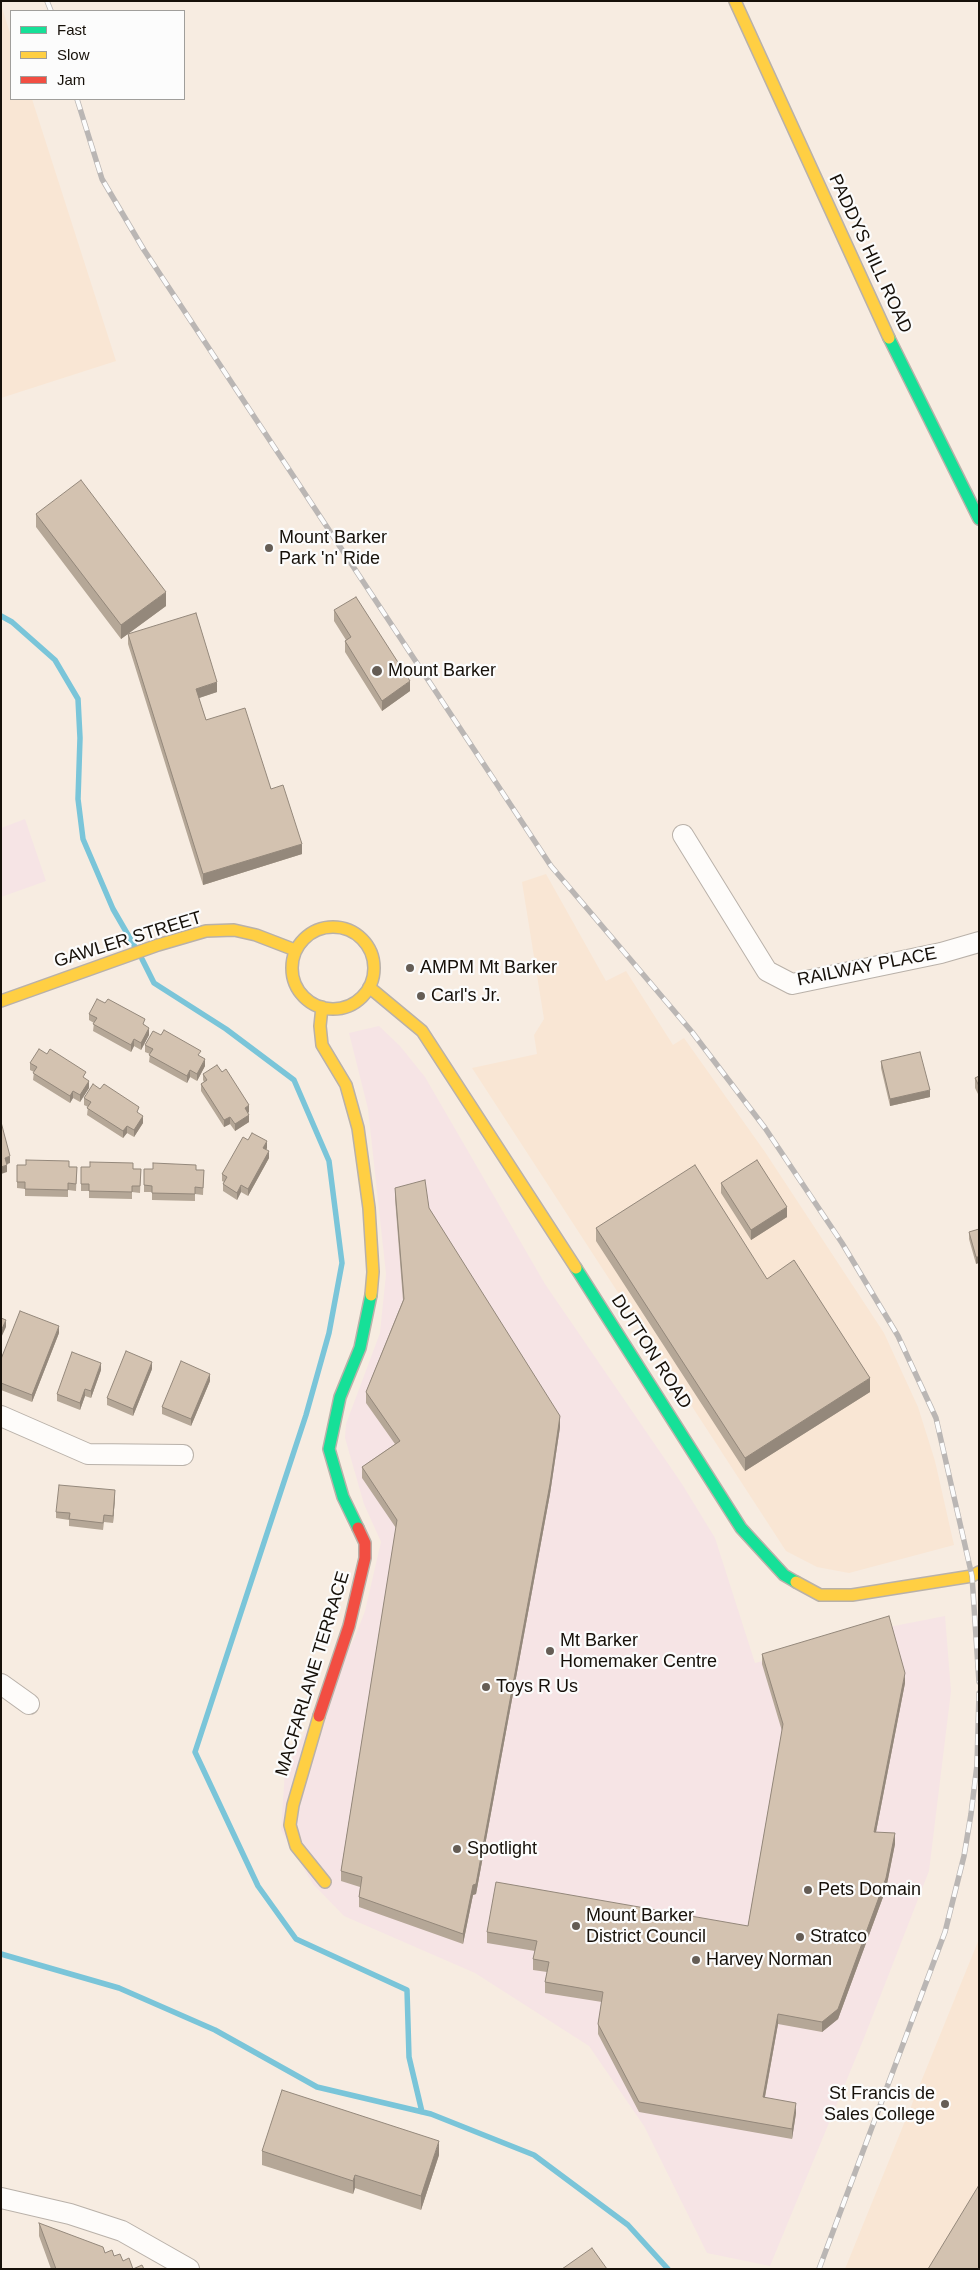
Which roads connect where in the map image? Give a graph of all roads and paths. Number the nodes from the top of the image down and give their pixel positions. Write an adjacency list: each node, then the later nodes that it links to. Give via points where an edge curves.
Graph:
1 (736, 1): 2 (street, PADDYS HILL ROAD, via 895,351)
2 (979, 520)
3 (683, 835): 4 (street, RAILWAY PLACE, via 767,971 792,984)
4 (979, 942)
5 (296, 950): 6 (street, via 300,942 316,930 334,927 354,932 364,941 373,958); 7 (street, GAWLER STREET, via 256,934 234,930 206,931 158,944); 8 (street, via 292,962 295,985 302,995)
6 (369, 987): 8 (street, via 346,1007); 11 (street, DUTTON ROAD, via 422,1031 741,1528 784,1575 820,1595 852,1595 972,1576)
7 (1, 1001)
8 (322, 1007): 14 (street, MACFARLANE TERRACE, via 322,1045 346,1085 358,1128 369,1208 373,1272 360,1348 340,1397 329,1449 343,1497 365,1543 365,1558 350,1626 309,1745 290,1825 296,1846)
9 (1, 1416): 10 (street, via 88,1454)
10 (183, 1455)
11 (979, 1572)
12 (1, 1684): 13 (street)
13 (29, 1704)
14 (325, 1882)
15 (1, 2198): 16 (street, via 70,2214 122,2231)
16 (189, 2269)

